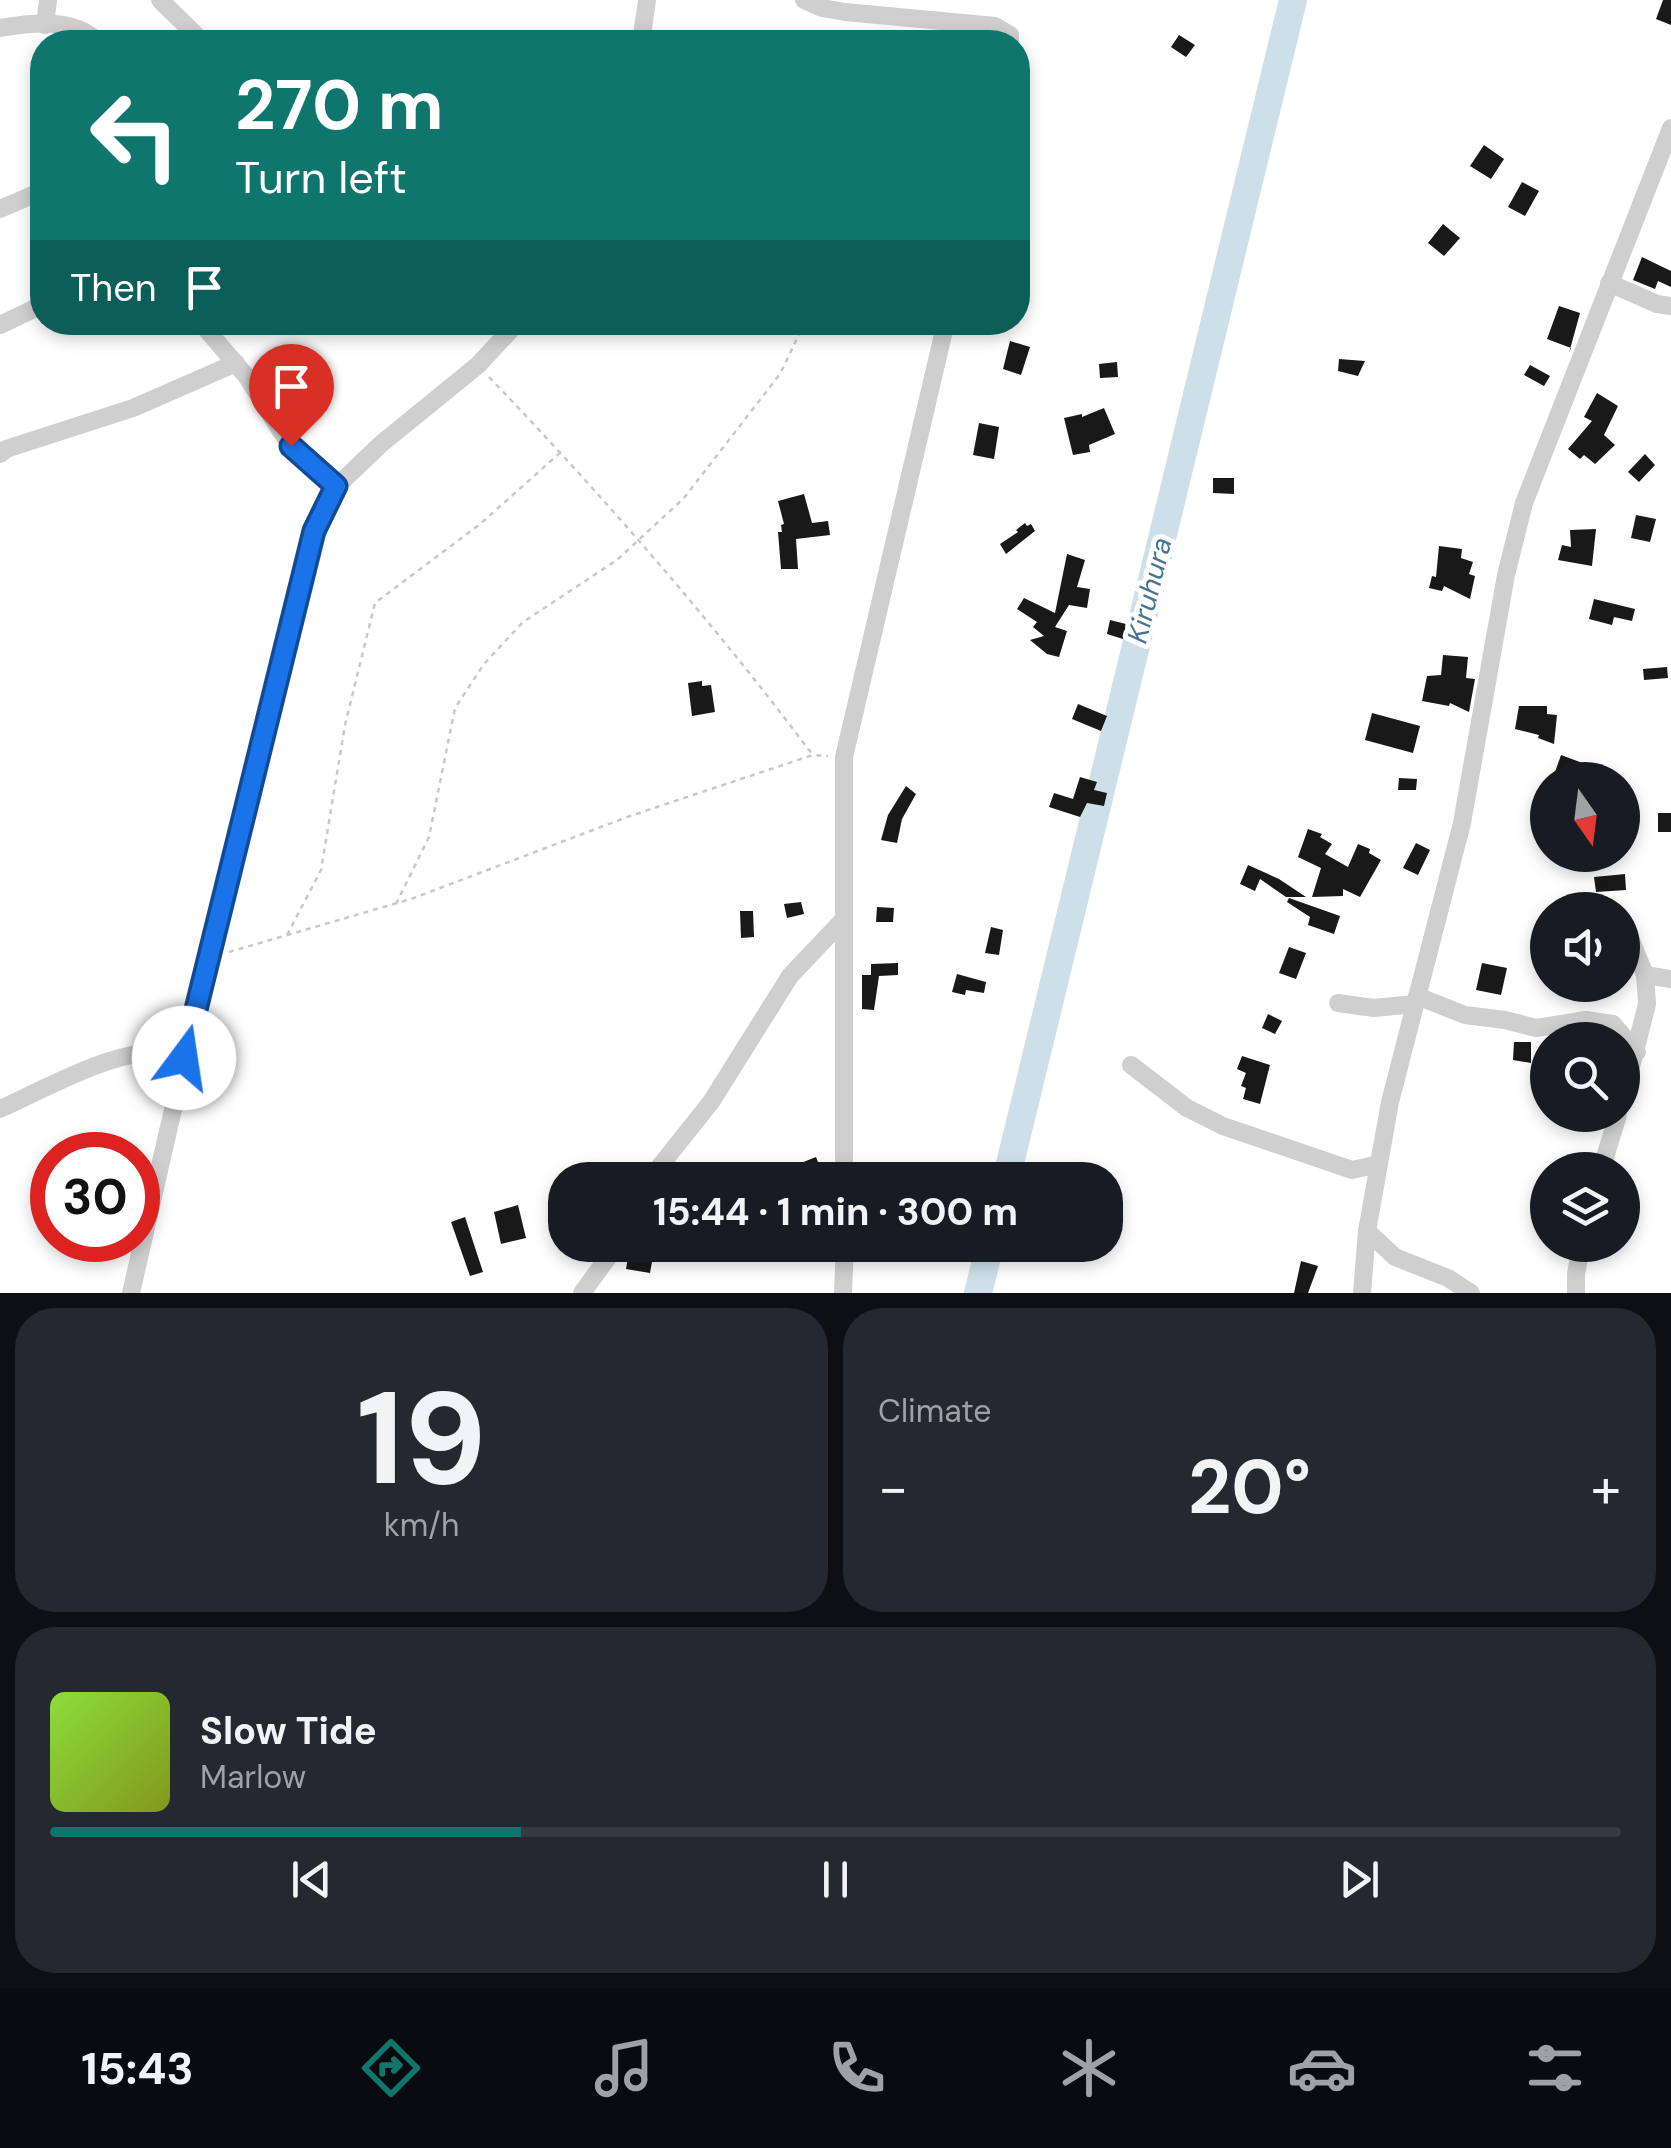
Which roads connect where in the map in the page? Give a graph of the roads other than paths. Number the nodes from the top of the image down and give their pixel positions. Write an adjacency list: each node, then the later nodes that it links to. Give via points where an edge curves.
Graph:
1 (48, 0): 5 (street)
2 (160, 0): 8 (street)
3 (647, 0): 9 (street)
4 (804, 0): 10 (street, via 845,12)
5 (45, 25): 6 (street); 7 (street)
6 (0, 28)
7 (80, 30)
8 (191, 30)
9 (643, 30)
10 (1002, 30)
11 (1671, 128): 14 (street)
12 (30, 197): 13 (street)
13 (0, 209)
14 (1609, 283): 15 (street); 28 (street, via 1524,503 1462,823)
15 (1671, 306)
16 (30, 311): 17 (street)
17 (0, 326)
18 (211, 335): 21 (street)
19 (506, 335): 23 (street)
20 (943, 335): 24 (street, via 844,757)
21 (236, 364): 22 (street); 23 (street, via 291,446)
22 (0, 454)
23 (336, 486): 34 (street, via 314,531)
24 (844, 919): 37 (street, via 790,976 711,1102); 38 (street)
25 (1640, 963): 26 (street)
26 (1645, 975): 27 (street); 33 (street)
27 (1671, 979)
28 (1416, 1000): 29 (street, via 1374,1008); 32 (street); 39 (street)
29 (1338, 1003)
30 (1574, 1022): 31 (street)
31 (1600, 1022)
32 (1530, 1026)
33 (1640, 1038)
34 (184, 1058): 36 (street, via 169,1051 110,1060); 44 (street)
35 (1131, 1065): 39 (street, via 1223,1126 1352,1170)
36 (0, 1110)
37 (663, 1162)
38 (844, 1162)
39 (1379, 1164): 40 (street)
40 (1367, 1231): 47 (street); 48 (street, via 1395,1257)
41 (605, 1262): 45 (street)
42 (844, 1262): 46 (street)
43 (1578, 1262): 49 (street)
44 (131, 1293)
45 (582, 1293)
46 (843, 1293)
47 (1362, 1293)
48 (1470, 1293)
49 (1576, 1293)

